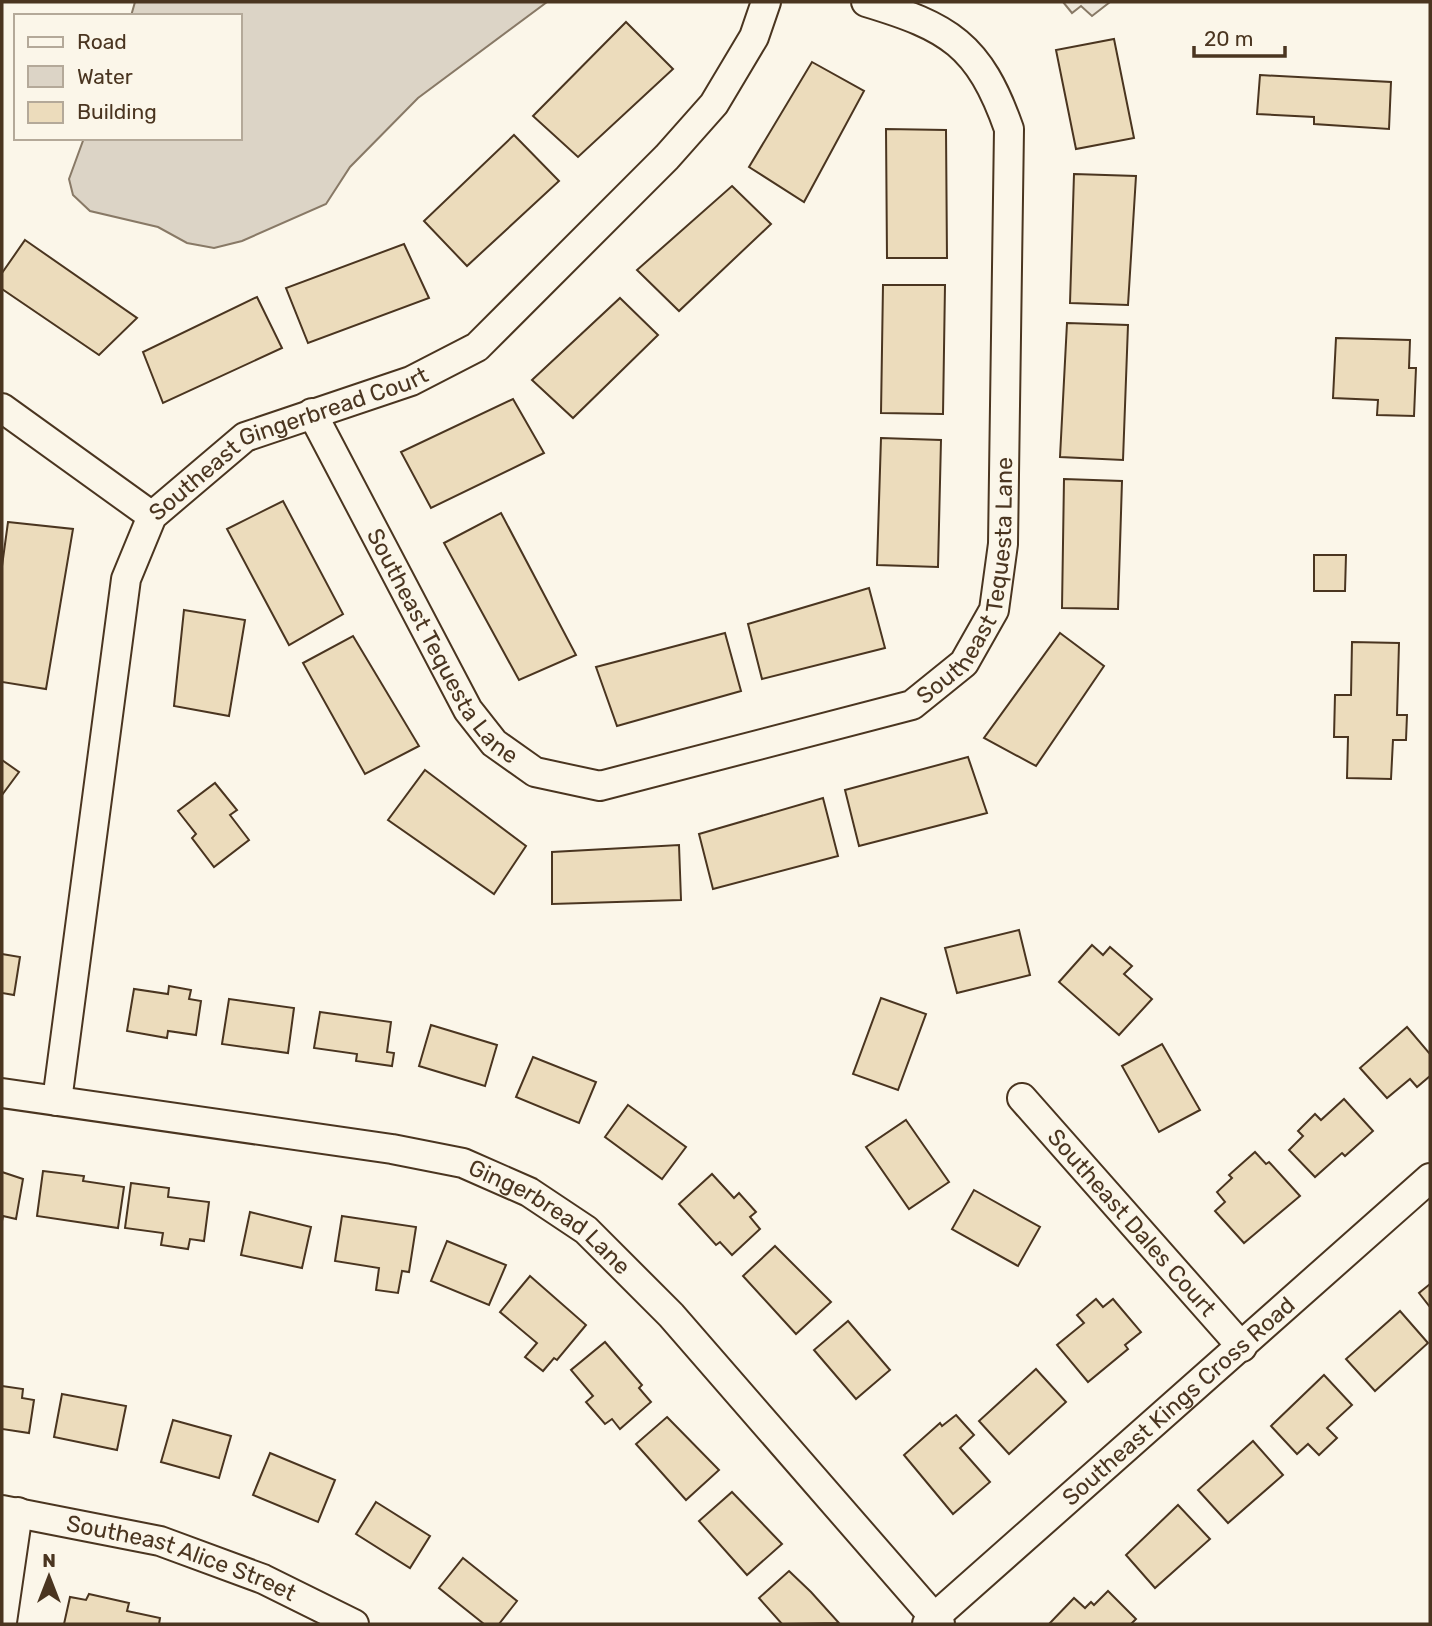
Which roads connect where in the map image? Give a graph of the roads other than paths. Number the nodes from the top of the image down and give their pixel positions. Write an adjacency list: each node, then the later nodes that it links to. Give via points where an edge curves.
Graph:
1 (766, 2): 4 (street, Southeast Gingerbread Court, via 754,37 714,104 667,158 477,347 411,381)
2 (866, 2): 4 (street, Southeast Tequesta Lane, via 923,19 972,55 995,88 1009,129 1003,544 994,610 964,663 912,705 600,786 535,772 494,743 468,710)
3 (2, 408): 5 (street)
4 (312, 413): 5 (street, Southeast Gingerbread Court, via 244,437)
5 (152, 516): 8 (street, Southeast Gingerbread Court, via 125,579)
6 (2, 1093): 8 (street, Gingerbread Lane)
7 (1022, 1098): 10 (street, Southeast Dales Court)
8 (57, 1101): 13 (street, Gingerbread Lane, via 392,1149 463,1163 529,1192 586,1230 671,1315)
9 (1430, 1178): 10 (street, Southeast Kings Cross Road)
10 (1242, 1347): 13 (street, Southeast Kings Cross Road)
11 (10, 1511): 12 (street); 14 (street, Southeast Alice Street, via 160,1541 264,1579)
12 (2, 1622)
13 (934, 1622)
14 (354, 1624)

